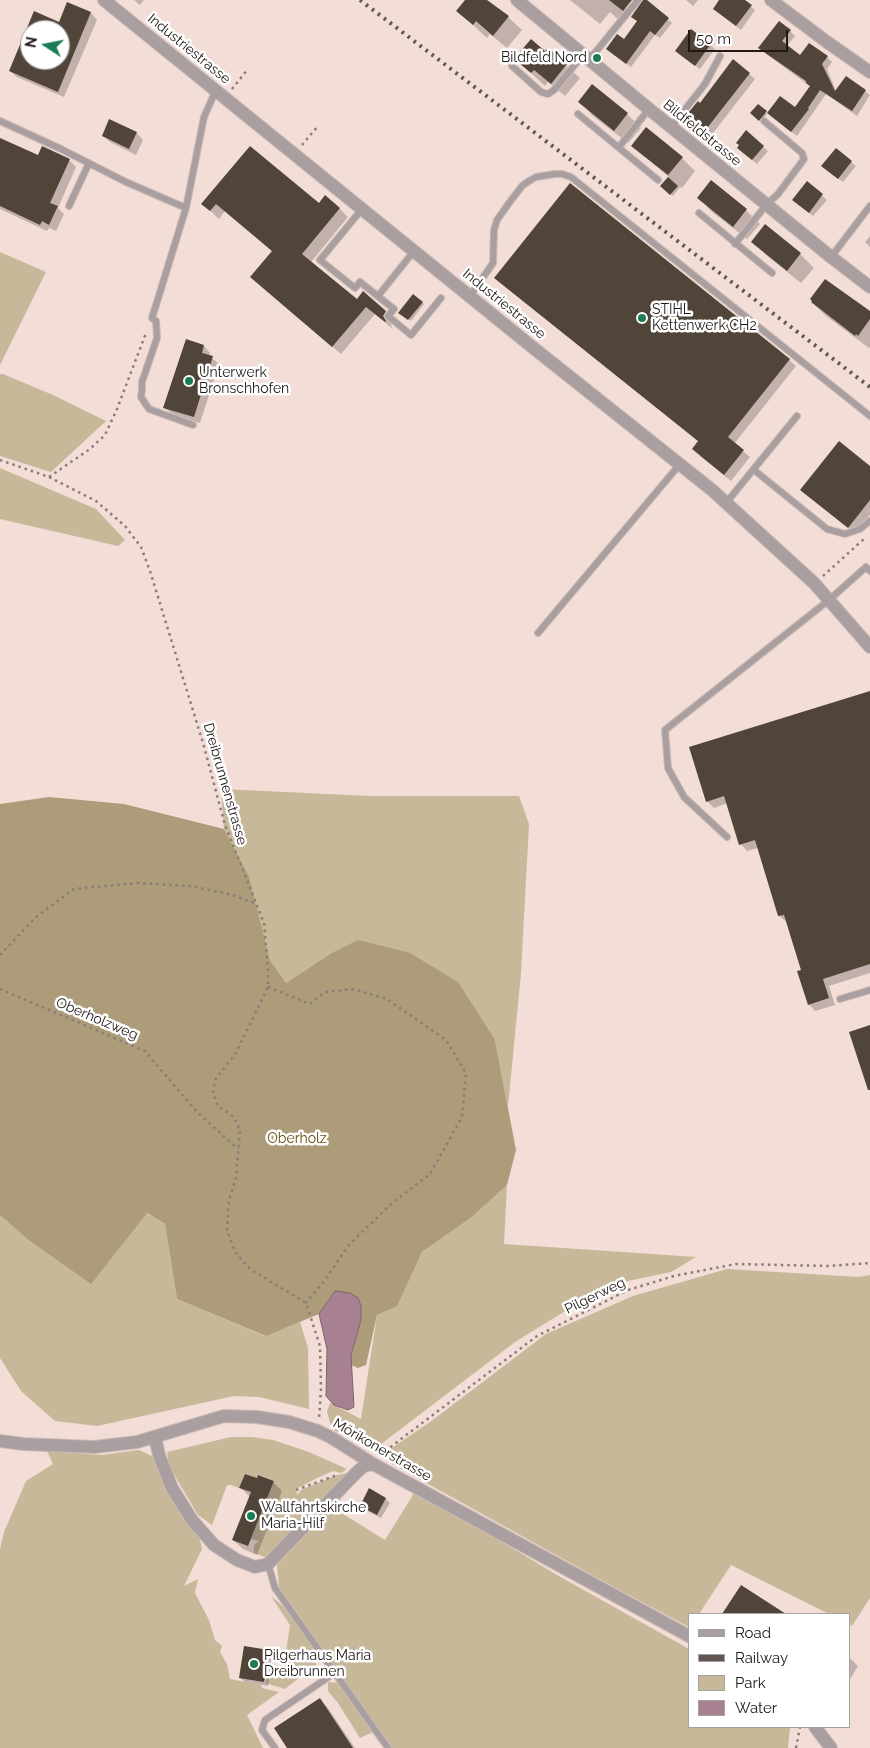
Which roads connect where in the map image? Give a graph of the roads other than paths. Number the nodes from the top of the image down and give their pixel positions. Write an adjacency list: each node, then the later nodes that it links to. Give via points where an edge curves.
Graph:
1 (104, 0): 9 (street, Industriestrasse)
2 (517, 0): 6 (street, Bildfeldstrasse)
3 (638, 0): 6 (lane)
4 (771, 0): 8 (street)
5 (720, 56): 14 (lane, via 705,84)
6 (586, 57): 7 (lane, via 548,94 541,92); 10 (street, Bildfeldstrasse)
7 (512, 66)
8 (870, 72)
9 (220, 94): 21 (lane, via 204,117); 22 (street, Industriestrasse)
10 (649, 109): 14 (street, Bildfeldstrasse); 15 (lane)
11 (578, 114): 15 (lane)
12 (0, 121): 16 (lane)
13 (764, 121): 18 (lane, via 802,153 804,159 778,194)
14 (671, 127): 18 (street, Bildfeldstrasse)
15 (618, 147): 17 (lane)
16 (89, 163): 19 (lane); 21 (lane)
17 (658, 180)
18 (766, 204): 24 (lane); 26 (street, Bildfeldstrasse)
19 (69, 206)
20 (870, 206): 26 (lane)
21 (186, 208): 34 (lane, via 152,318 156,321 157,338 142,382 141,397 149,410)
22 (362, 209): 25 (street, Industriestrasse); 29 (lane, via 320,260 355,288 360,282)
23 (698, 213): 24 (lane)
24 (735, 244): 27 (lane)
25 (414, 251): 29 (lane); 30 (street, Industriestrasse)
26 (830, 257): 28 (street, Bildfeldstrasse)
27 (772, 273)
28 (870, 287)
29 (378, 296): 31 (lane, via 394,309 388,316 411,336)
30 (470, 296): 33 (lane, via 493,263 494,230 509,203 529,181 562,174 571,177); 35 (street, Industriestrasse)
31 (442, 298)
32 (797, 416): 36 (lane)
33 (870, 416)
34 (193, 425)
35 (680, 464): 37 (street, Industriestrasse); 41 (lane)
36 (754, 470): 37 (lane); 38 (lane, via 827,529 845,534)
37 (726, 503): 40 (street, Industriestrasse)
38 (870, 521)
39 (870, 571): 40 (lane, via 866,567)
40 (829, 600): 42 (street, Industriestrasse); 43 (lane, via 665,730 668,768 684,797)
41 (538, 633)
42 (870, 647)
43 (727, 837)
44 (870, 990): 45 (lane)
45 (840, 999)
46 (155, 1438): 47 (street, Mörikonerstrasse, via 94,1447); 48 (street, Mörikonerstrasse, via 224,1416 258,1418 289,1422 318,1431); 49 (street, via 172,1488 192,1520 214,1545 236,1560 255,1567)
47 (0, 1441)
48 (373, 1464): 49 (street, via 356,1473); 50 (street, Mörikonerstrasse)
49 (268, 1564): 51 (lane, via 275,1588)
50 (688, 1635)
51 (336, 1672): 53 (lane, via 265,1720 262,1730); 54 (lane)
52 (816, 1728): 55 (street)
53 (275, 1748)
54 (388, 1748)
55 (831, 1748)

